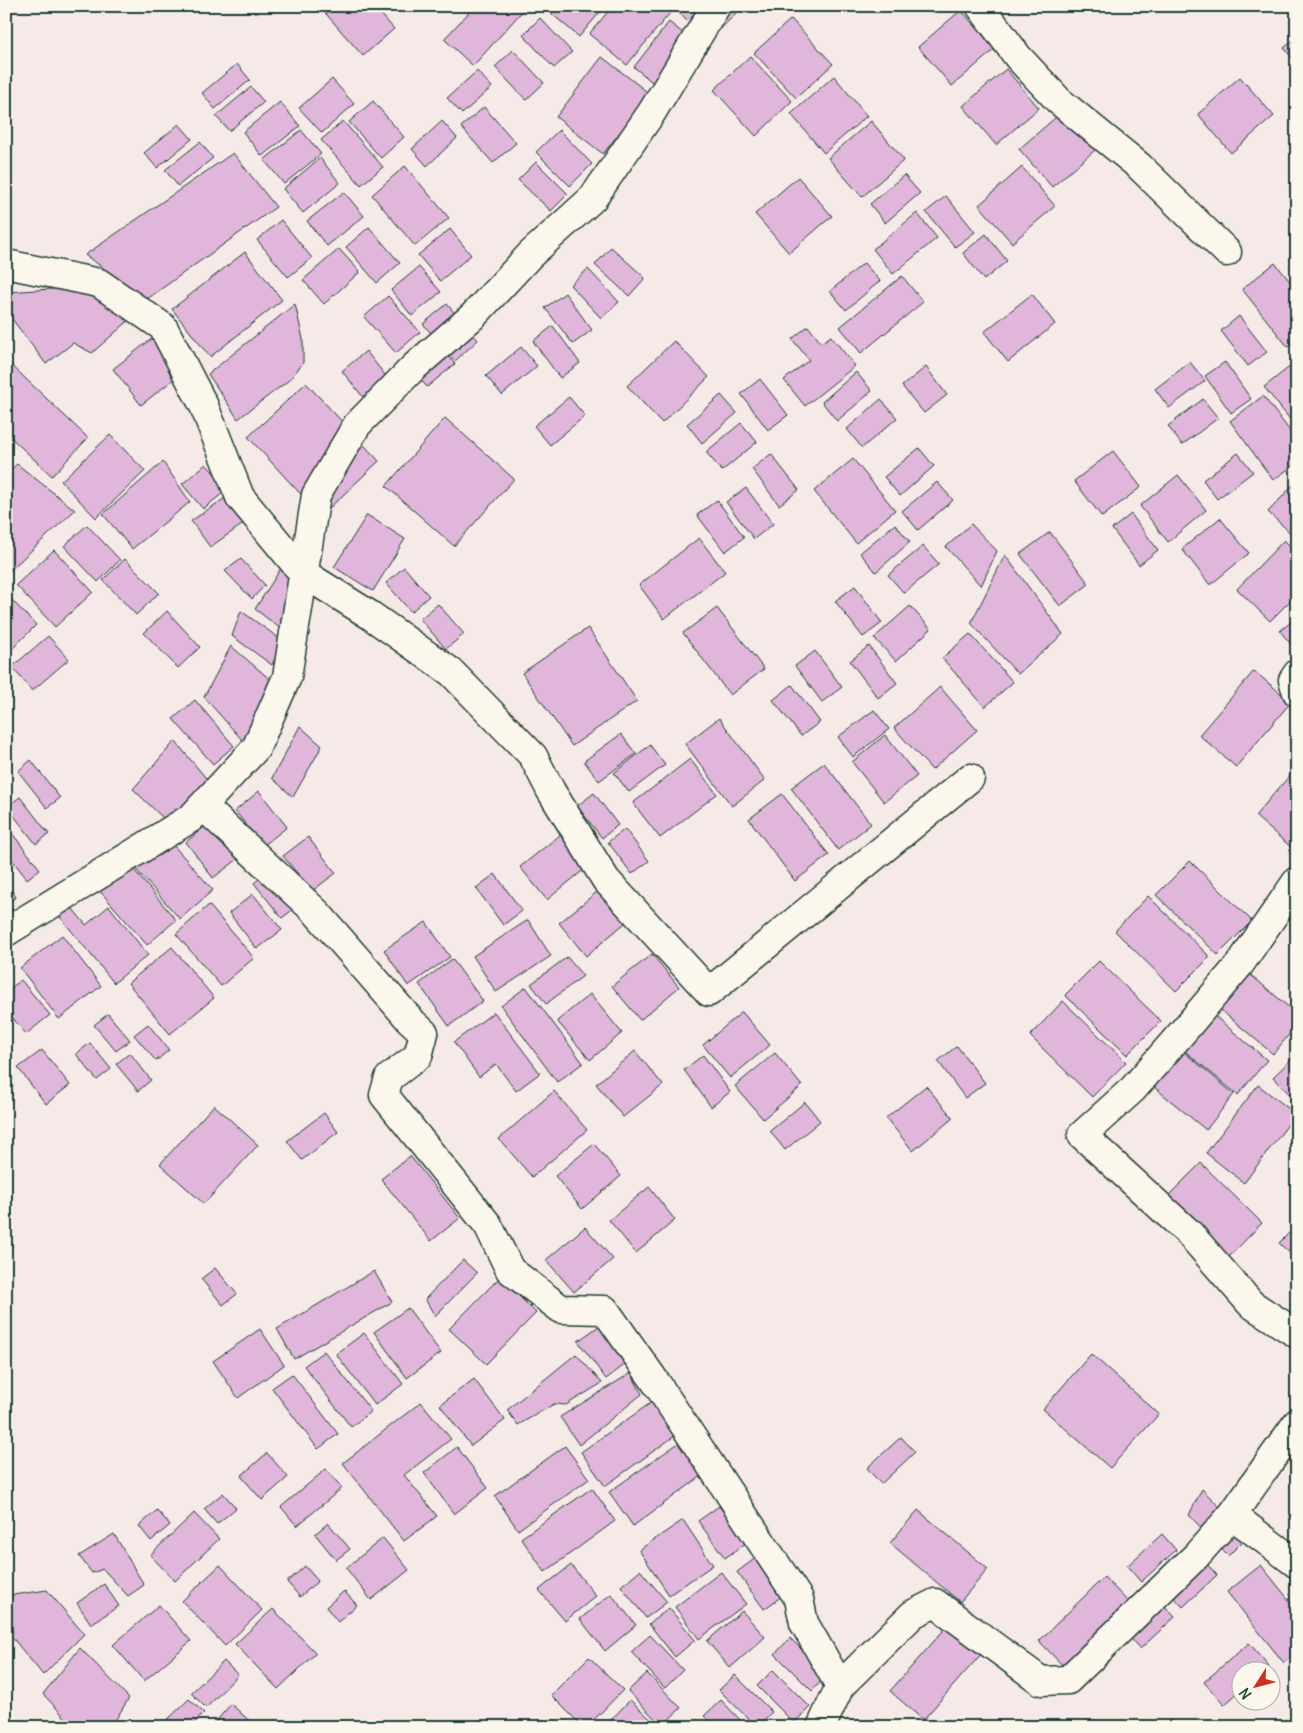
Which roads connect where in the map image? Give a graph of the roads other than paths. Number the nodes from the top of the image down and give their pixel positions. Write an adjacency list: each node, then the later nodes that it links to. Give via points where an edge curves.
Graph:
1 (716, 6): 5 (street, via 652,112 593,198 530,255 473,316 414,367 357,425 316,495)
2 (980, 6): 3 (street, via 1018,57 1059,101 1139,166)
3 (1227, 252)
4 (6, 264): 5 (street, via 99,283 163,328 204,406 240,497)
5 (303, 573): 8 (street, via 451,672 533,756 551,792 606,880 709,992); 9 (street, via 287,677 256,748)
6 (1297, 674): 7 (street, via 1293,680)
7 (1297, 692)
8 (970, 778)
9 (203, 806): 11 (street, via 191,818); 16 (street, via 317,913 424,1033 418,1056 389,1078 384,1095 488,1225 510,1270 562,1309 605,1310 799,1599 804,1623)
10 (1297, 881): 12 (street, via 1240,964 1186,1028 1133,1089 1082,1135 1189,1233 1250,1304)
11 (6, 932)
12 (1297, 1334)
13 (1297, 1423): 14 (street)
14 (1232, 1515): 15 (street); 16 (street, via 1196,1556 1068,1680 1041,1681 935,1603 913,1614)
15 (1297, 1564)
16 (840, 1686): 17 (street)
17 (821, 1727)

